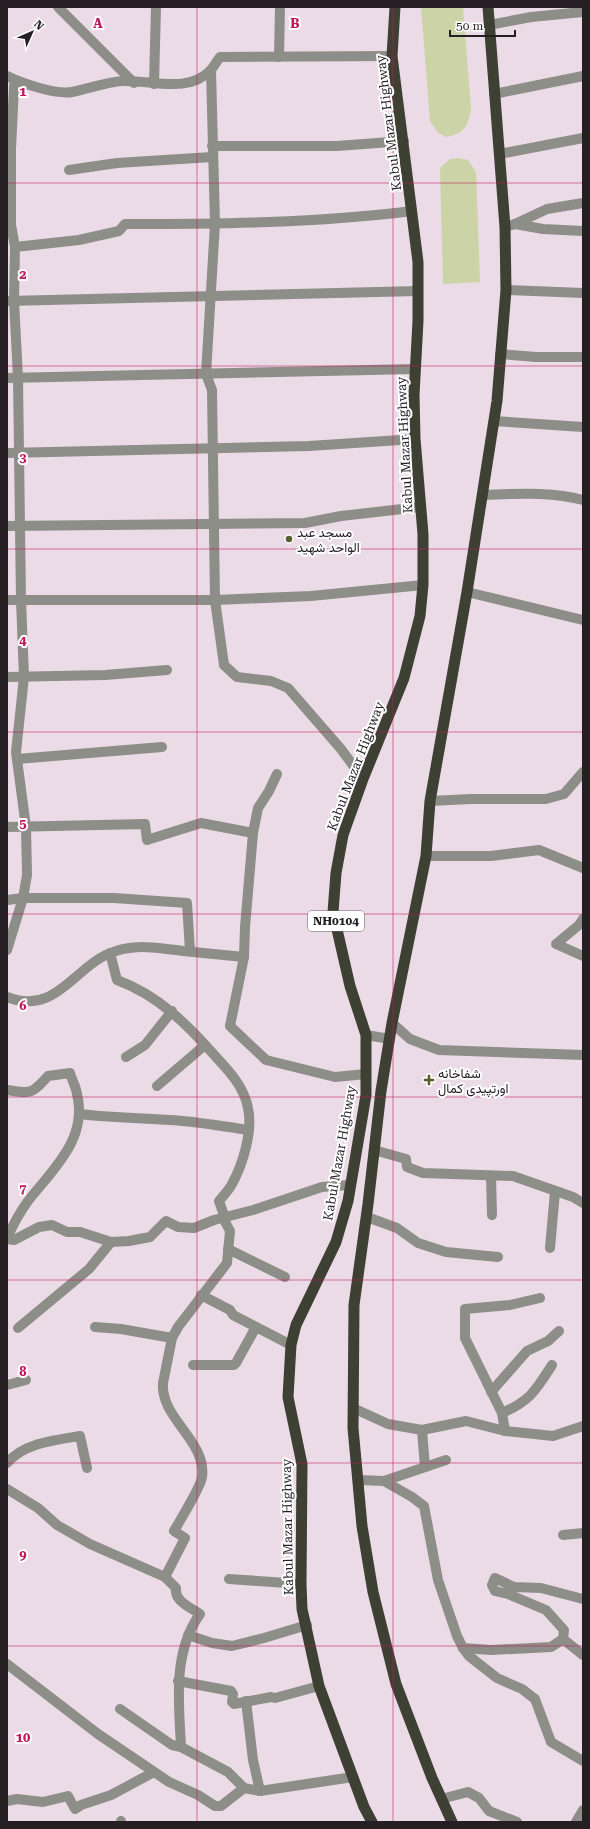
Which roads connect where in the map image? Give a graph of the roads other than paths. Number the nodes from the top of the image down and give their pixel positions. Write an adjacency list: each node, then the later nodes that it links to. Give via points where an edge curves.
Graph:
1 (58, 7): 13 (street)
2 (156, 7): 14 (street)
3 (280, 7): 9 (street)
4 (395, 7): 8 (highway, Kabul Mazar Highway / NH0104)
5 (488, 7): 7 (highway)
6 (583, 12): 7 (street, via 531,17)
7 (489, 25): 15 (highway)
8 (392, 56): 9 (street); 17 (highway, Kabul Mazar Highway / NH0104)
9 (279, 57): 10 (street, via 220,57)
10 (211, 70): 14 (street, via 187,83); 18 (street)
11 (583, 76): 15 (street)
12 (11, 78): 13 (street, via 31,86 69,92 122,81); 19 (street, via 14,87)
13 (134, 83): 14 (street)
14 (154, 84)
15 (494, 94): 20 (highway)
16 (583, 138): 20 (street)
17 (404, 141): 18 (street, via 337,146); 24 (highway, Kabul Mazar Highway / NH0104)
18 (212, 146): 21 (street)
19 (9, 149): 26 (street)
20 (499, 154): 27 (highway)
21 (212, 157): 22 (street, via 117,163); 25 (street)
22 (69, 170)
23 (583, 203): 27 (street, via 547,209)
24 (412, 211): 25 (street); 31 (highway, Kabul Mazar Highway / NH0104, via 418,262)
25 (215, 224): 29 (street, via 125,224 119,231 79,240); 33 (street)
26 (9, 225): 29 (street)
27 (510, 226): 28 (street); 30 (highway)
28 (583, 231)
29 (16, 247): 34 (street)
30 (506, 290): 32 (street); 35 (highway)
31 (418, 291): 33 (street); 37 (highway, Kabul Mazar Highway / NH0104)
32 (583, 293)
33 (212, 297): 34 (street); 38 (street)
34 (11, 301): 40 (street)
35 (500, 354): 36 (street); 41 (highway)
36 (583, 357)
37 (415, 369): 38 (street); 43 (highway, Kabul Mazar Highway / NH0104)
38 (206, 374): 40 (street); 44 (street, via 212,390)
39 (7, 378): 40 (street)
40 (18, 378): 46 (street)
41 (494, 421): 42 (street); 47 (highway)
42 (583, 427)
43 (415, 439): 44 (street, via 309,446); 49 (highway, Kabul Mazar Highway / NH0104)
44 (212, 448): 46 (street); 50 (street)
45 (7, 453): 46 (street)
46 (19, 454): 52 (street)
47 (482, 495): 48 (street, via 553,494); 54 (highway)
48 (583, 500)
49 (420, 507): 50 (street, via 305,523); 53 (highway, Kabul Mazar Highway / NH0104)
50 (213, 524): 52 (street); 57 (street)
51 (7, 526): 52 (street)
52 (20, 526): 56 (street)
53 (423, 585): 57 (street, via 311,596); 66 (highway, Kabul Mazar Highway / NH0104, via 420,616 404,678)
54 (467, 592): 58 (street); 67 (highway)
55 (7, 600): 56 (street)
56 (21, 600): 57 (street); 61 (street)
57 (215, 600): 66 (street, via 224,665 237,677 271,681 288,688 341,749)
58 (583, 620)
59 (167, 670): 61 (street)
60 (7, 677): 61 (street)
61 (24, 677): 63 (street)
62 (162, 747): 63 (street)
63 (13, 754): 69 (street)
64 (583, 772): 67 (street, via 564,794 546,799)
65 (277, 774): 70 (street, via 258,808)
66 (363, 779): 84 (highway, Kabul Mazar Highway / NH0104, via 344,835 336,873 333,912 350,986)
67 (430, 801): 71 (highway)
68 (7, 827): 69 (street)
69 (26, 827): 70 (street, via 145,824 147,840 201,823); 73 (street, via 27,875)
70 (253, 833): 80 (street, via 244,927)
71 (426, 856): 72 (street, via 491,856 539,850); 83 (highway)
72 (583, 868)
73 (23, 898): 74 (street); 76 (street); 77 (street, via 187,902)
74 (8, 900)
75 (583, 919): 79 (street, via 556,944)
76 (7, 950)
77 (190, 951): 78 (street, via 142,946); 80 (street)
78 (110, 953): 81 (street, via 92,963 71,982 46,999 18,1002); 82 (street, via 117,980 131,985)
79 (583, 956)
80 (244, 957): 89 (street, via 230,1026 266,1060 335,1077)
81 (7, 997)
82 (172, 1011): 86 (street); 88 (street, via 145,1045)
83 (392, 1023): 85 (highway); 87 (street, via 410,1039 439,1050)
84 (366, 1035): 85 (street); 89 (highway, Kabul Mazar Highway / NH0104)
85 (390, 1039): 94 (highway)
86 (205, 1044): 90 (street); 93 (street, via 235,1079 245,1096)
87 (583, 1055)
88 (126, 1057)
89 (366, 1074): 96 (highway, Kabul Mazar Highway / NH0104, via 366,1096)
90 (157, 1086)
91 (7, 1090): 92 (street, via 36,1090 48,1076 70,1073 77,1094)
92 (79, 1114): 93 (street, via 185,1121); 102 (street, via 76,1133 66,1154 28,1201)
93 (249, 1130): 101 (street, via 244,1153 232,1184 219,1201)
94 (374, 1150): 95 (street, via 406,1159 407,1167 423,1173); 100 (highway)
95 (491, 1176): 97 (street, via 513,1176); 99 (street)
96 (350, 1185): 101 (street, via 322,1187); 115 (highway, Kabul Mazar Highway / NH0104, via 336,1242 296,1324)
97 (556, 1192): 98 (street); 104 (street)
98 (583, 1203)
99 (492, 1215)
100 (366, 1217): 106 (street, via 398,1228 418,1243 446,1252); 121 (highway, via 354,1305)
101 (224, 1218): 103 (street, via 194,1228 178,1227 166,1221 150,1237); 105 (street, via 230,1231)
102 (7, 1239): 103 (street, via 14,1240 39,1227 52,1225 67,1232 80,1232)
103 (111, 1242): 112 (street, via 89,1269)
104 (550, 1248)
105 (228, 1249): 107 (street); 108 (street, via 226,1262)
106 (498, 1257)
107 (285, 1277)
108 (201, 1295): 111 (street); 114 (street)
109 (540, 1298): 120 (street, via 510,1305 465,1309 465,1338)
110 (95, 1327): 114 (street)
111 (256, 1327): 115 (street); 116 (street, via 234,1365)
112 (18, 1328)
113 (559, 1331): 120 (street, via 548,1341 527,1351)
114 (172, 1338): 135 (street, via 162,1389 174,1417 199,1451 202,1477 174,1531 185,1538)
115 (291, 1345): 137 (highway, Kabul Mazar Highway / NH0104, via 288,1398 302,1464)
116 (192, 1365)
117 (552, 1365): 122 (street, via 534,1392 519,1406)
118 (26, 1380): 119 (street)
119 (7, 1385)
120 (491, 1392): 122 (street)
121 (353, 1408): 124 (street, via 388,1424); 130 (highway)
122 (502, 1413): 125 (street)
123 (583, 1426): 125 (street, via 553,1436)
124 (422, 1430): 125 (street, via 466,1421); 128 (street)
125 (505, 1431)
126 (446, 1460): 128 (street)
127 (7, 1463): 129 (street, via 14,1454 36,1445 80,1436)
128 (424, 1467): 131 (street)
129 (87, 1468)
130 (358, 1480): 131 (street); 155 (highway, via 362,1526 373,1592 394,1676)
131 (384, 1481): 142 (street, via 412,1496 424,1506 438,1580)
132 (7, 1489): 135 (street, via 38,1508 57,1525 90,1544)
133 (583, 1533): 134 (street)
134 (563, 1535)
135 (165, 1577): 140 (street, via 176,1588 175,1594 178,1598 200,1614)
136 (229, 1579): 137 (street)
137 (301, 1584): 139 (highway, Kabul Mazar Highway / NH0104, via 302,1609)
138 (583, 1599): 141 (street, via 541,1588 514,1587 495,1578 492,1585 495,1591 546,1610 564,1630)
139 (307, 1625): 140 (street, via 232,1646); 146 (highway, Kabul Mazar Highway / NH0104)
140 (188, 1635): 145 (street)
141 (563, 1639): 142 (street, via 551,1647 491,1650); 143 (street)
142 (463, 1648): 150 (street, via 469,1656 497,1678 522,1689 535,1699 551,1742)
143 (583, 1655)
144 (7, 1664): 151 (street, via 98,1734)
145 (178, 1681): 147 (street, via 231,1691 232,1703); 149 (street)
146 (319, 1686): 147 (street, via 275,1698); 152 (highway, Kabul Mazar Highway / NH0104)
147 (246, 1702): 154 (street, via 253,1760)
148 (120, 1710): 149 (street, via 172,1745)
149 (181, 1747): 153 (street, via 228,1772)
150 (583, 1761)
151 (154, 1772): 153 (street, via 215,1806 221,1806); 156 (street, via 111,1795 75,1808 68,1796 43,1802 17,1799)
152 (353, 1777): 154 (street); 158 (highway, Kabul Mazar Highway / NH0104)
153 (244, 1788): 154 (street)
154 (260, 1790)
155 (441, 1799): 159 (highway); 160 (street, via 468,1792 479,1798 489,1811)
156 (7, 1801)
157 (583, 1810): 161 (street)
158 (372, 1822)
159 (452, 1822)
160 (517, 1822)
161 (576, 1822)

